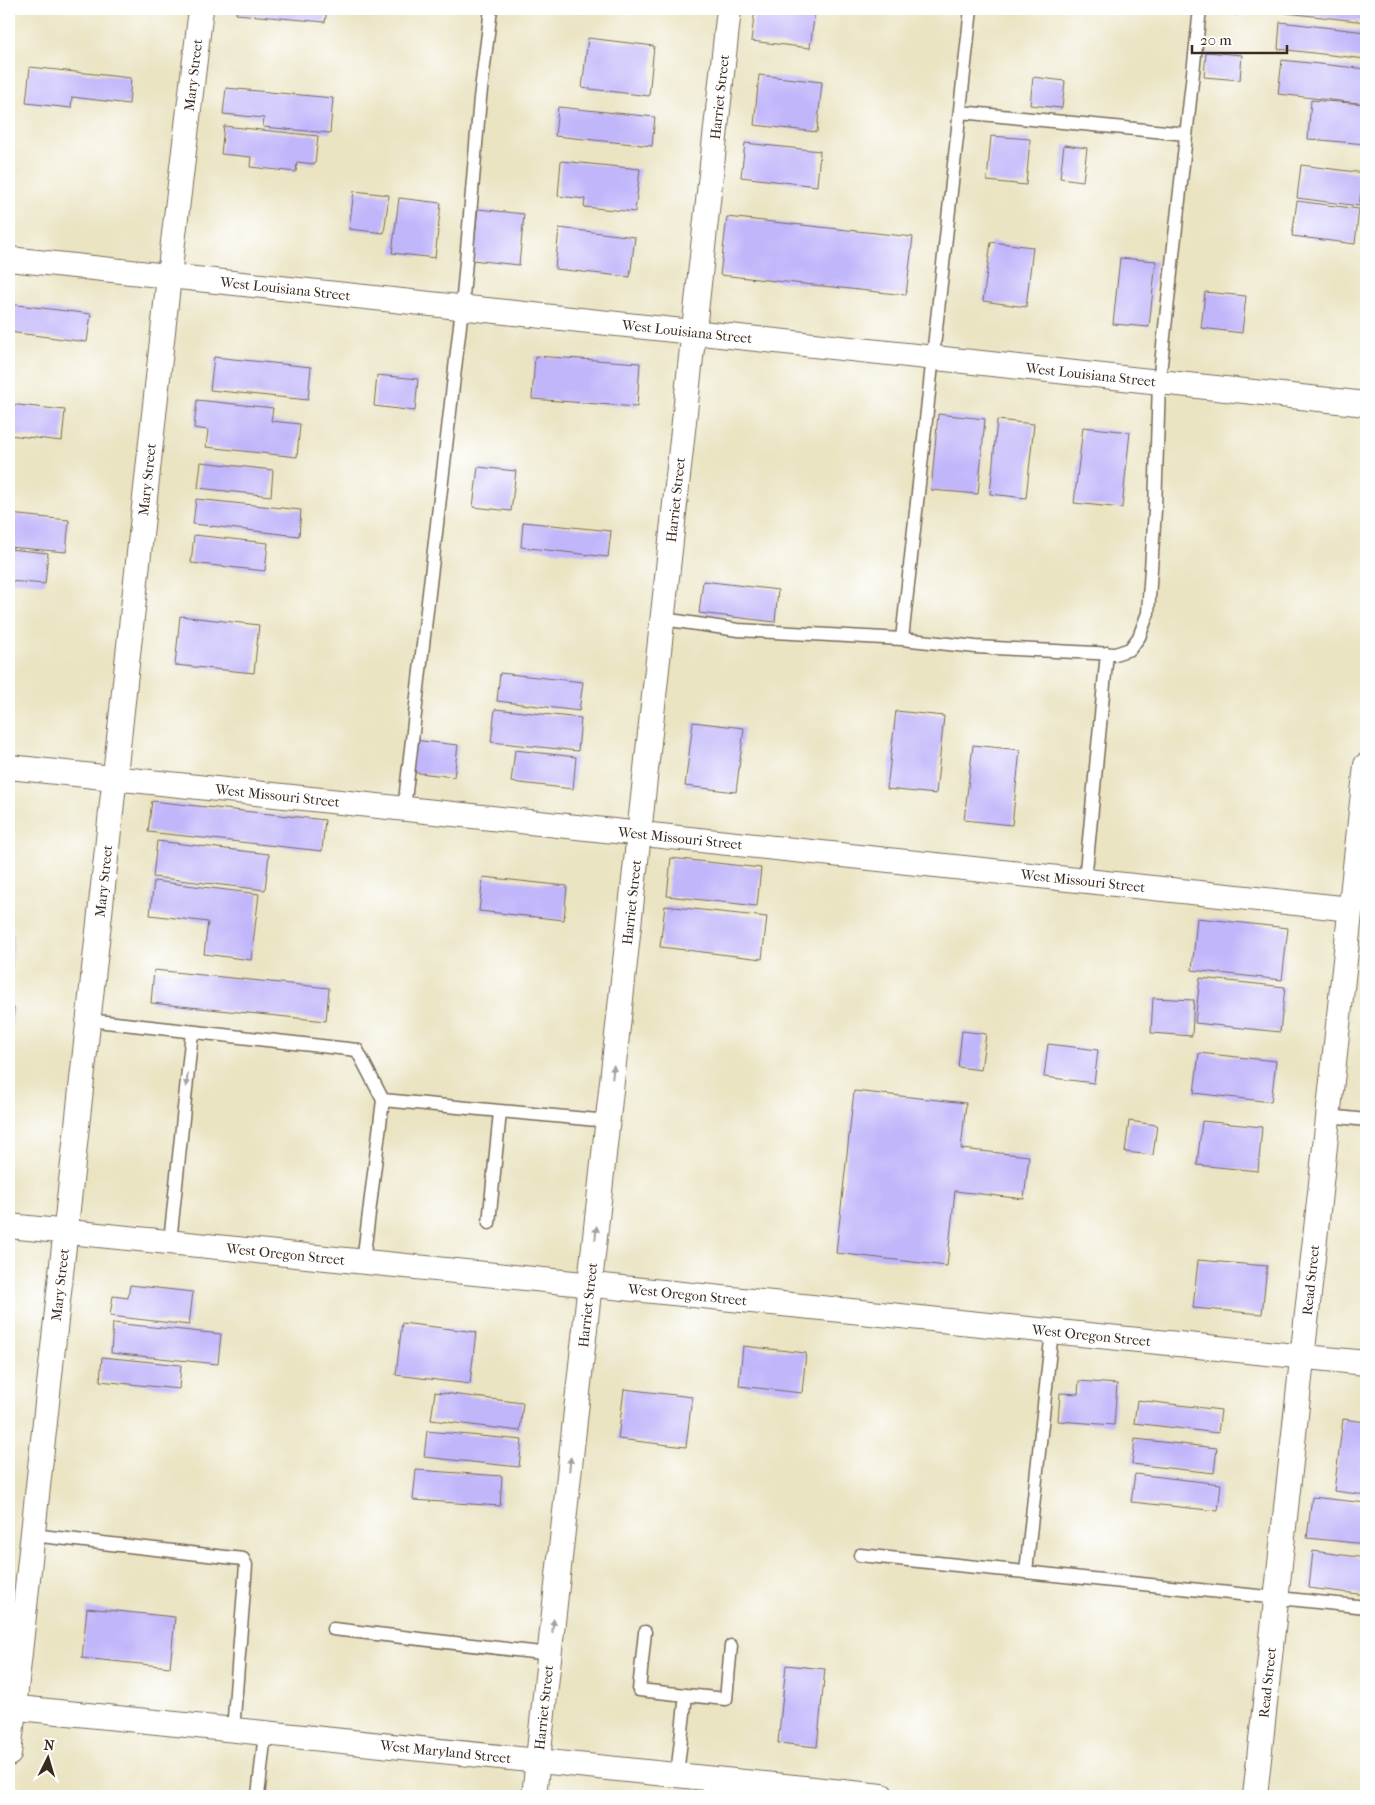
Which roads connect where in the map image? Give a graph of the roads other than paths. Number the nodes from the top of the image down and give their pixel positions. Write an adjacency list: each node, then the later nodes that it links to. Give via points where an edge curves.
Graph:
1 (201, 9): 9 (street, Mary Street)
2 (491, 9): 10 (lane)
3 (730, 9): 11 (street, Harriet Street)
4 (971, 9): 6 (lane)
5 (1200, 9): 7 (lane)
6 (960, 112): 7 (lane); 12 (lane)
7 (1186, 134): 13 (lane)
8 (9, 259): 9 (street, West Louisiana Street)
9 (169, 276): 10 (street, West Louisiana Street); 20 (street, Mary Street)
10 (462, 308): 11 (street, West Louisiana Street); 21 (lane)
11 (694, 333): 12 (street, West Louisiana Street); 15 (street, Harriet Street)
12 (933, 358): 13 (street, West Louisiana Street); 16 (lane)
13 (1159, 382): 14 (street, West Louisiana Street); 17 (lane, via 1148,613 1139,637 1130,649)
14 (1366, 404)
15 (663, 619): 16 (lane, via 738,630); 22 (street, Harriet Street)
16 (902, 639): 17 (lane, via 976,647)
17 (1107, 653): 23 (lane)
18 (1366, 765): 24 (street, Read Street)
19 (9, 767): 20 (street, West Missouri Street)
20 (115, 779): 21 (street, West Missouri Street); 26 (street, Mary Street)
21 (404, 809): 22 (street, West Missouri Street)
22 (639, 834): 23 (street, West Missouri Street); 32 (street, Harriet Street, one-way to 22)
23 (1085, 882): 25 (street, West Missouri Street)
24 (1360, 884): 25 (street, Read Street)
25 (1351, 910): 30 (street, Read Street)
26 (88, 1020): 27 (lane); 35 (street, Mary Street)
27 (192, 1032): 28 (lane, via 357,1050); 36 (lane, one-way to 36)
28 (383, 1100): 29 (lane); 37 (lane)
29 (500, 1112): 32 (lane); 33 (lane)
30 (1329, 1116): 31 (lane); 40 (street, Read Street)
31 (1366, 1120)
32 (608, 1121): 38 (street, Harriet Street, one-way to 32)
33 (489, 1223)
34 (9, 1226): 35 (street, West Oregon Street)
35 (66, 1232): 36 (street, West Oregon Street); 42 (street, Mary Street)
36 (170, 1242): 37 (street, West Oregon Street)
37 (363, 1262): 38 (street, West Oregon Street)
38 (590, 1285): 39 (street, West Oregon Street); 50 (street, Harriet Street, one-way to 38)
39 (1052, 1332): 40 (street, West Oregon Street); 44 (lane)
40 (1302, 1357): 41 (street, West Oregon Street); 45 (street, Read Street)
41 (1366, 1364)
42 (32, 1536): 52 (street, Mary Street); 53 (lane, via 243,1559 246,1565)
43 (860, 1555): 44 (lane)
44 (1026, 1572): 45 (lane)
45 (1277, 1597): 46 (lane); 61 (street, Read Street)
46 (1366, 1607)
47 (333, 1629): 50 (lane)
48 (645, 1632): 51 (lane, via 639,1690)
49 (731, 1646): 51 (lane, via 726,1699)
50 (550, 1654): 56 (street, Harriet Street)
51 (686, 1695): 57 (lane)
52 (11, 1707): 53 (street, West Maryland Street); 55 (street, Mary Street)
53 (233, 1730): 54 (street, West Maryland Street)
54 (265, 1733): 56 (street, West Maryland Street); 58 (lane)
55 (9, 1754)
56 (538, 1761): 57 (street, West Maryland Street); 59 (street, Harriet Street)
57 (678, 1775): 60 (street, West Maryland Street)
58 (258, 1796)
59 (534, 1796)
60 (882, 1796)
61 (1255, 1796)

